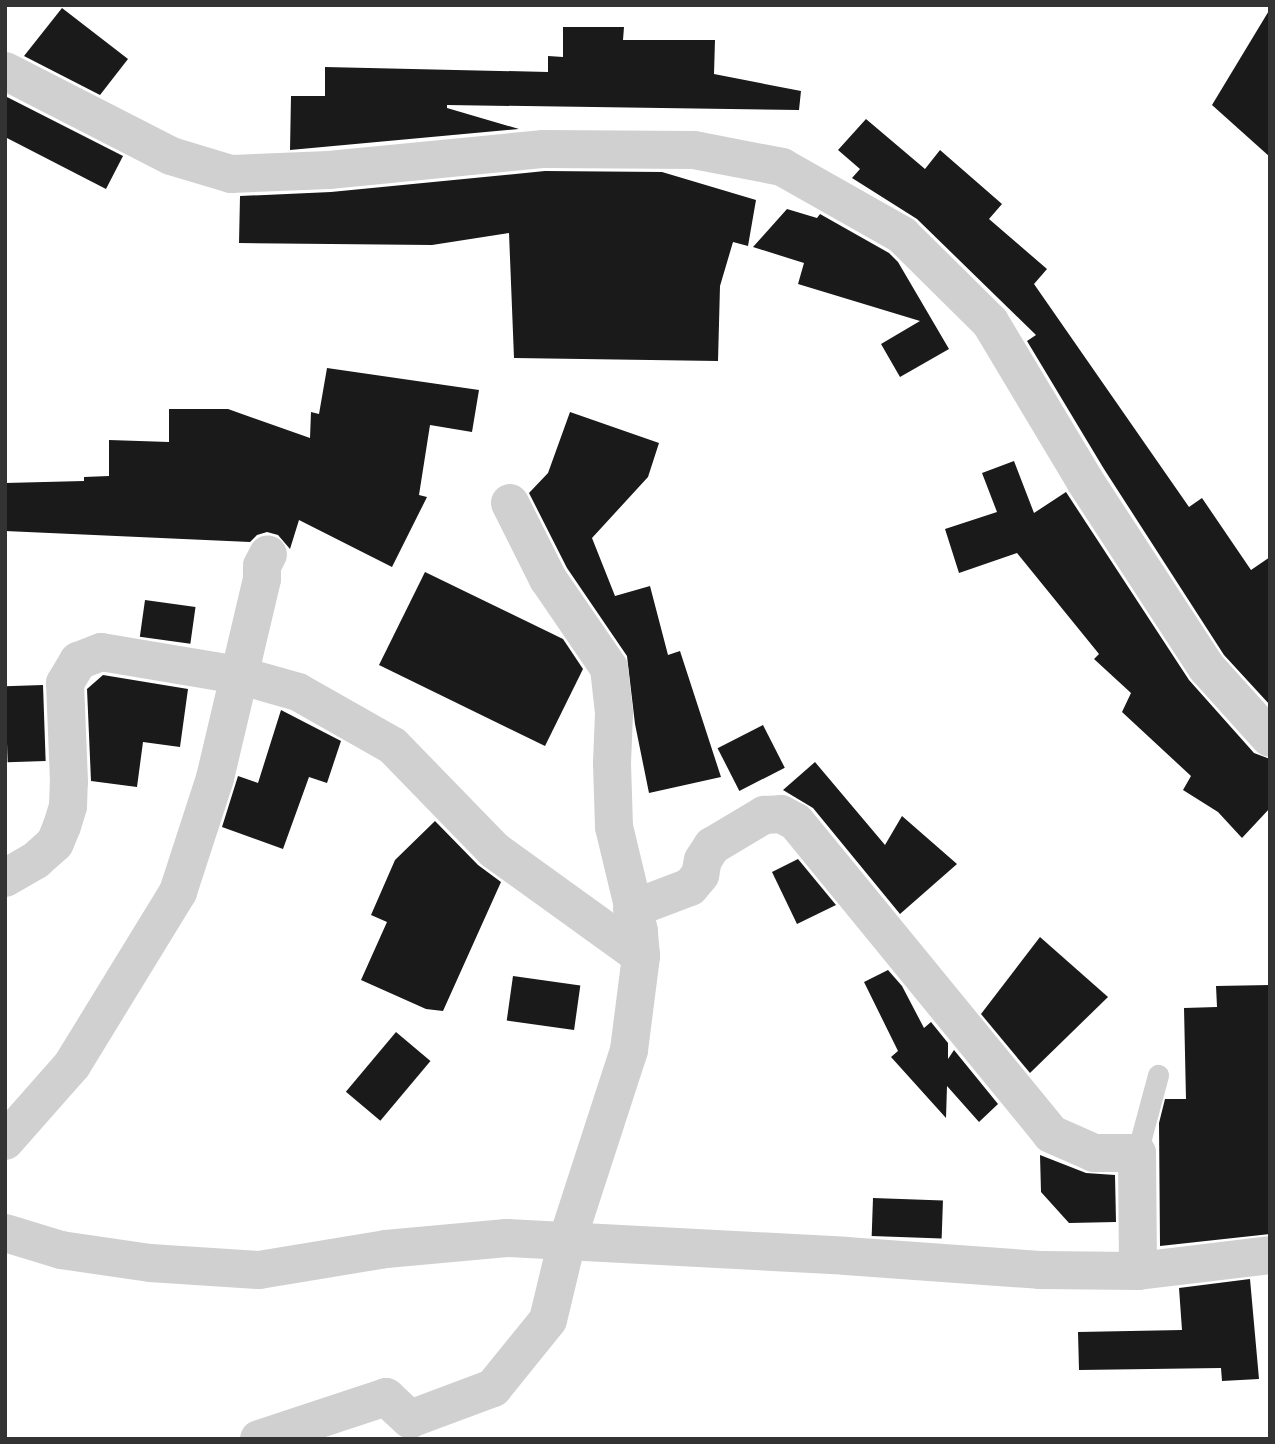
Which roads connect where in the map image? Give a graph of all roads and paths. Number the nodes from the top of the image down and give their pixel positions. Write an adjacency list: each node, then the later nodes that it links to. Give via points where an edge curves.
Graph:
1 (5, 71): 5 (street, via 171,156 231,174 329,170 544,149 694,150 782,167 902,235 990,322 1085,481 1207,668)
2 (510, 503): 7 (street, via 548,579 609,668 614,713 614,827)
3 (268, 554): 4 (street)
4 (238, 675): 6 (street, via 101,652 78,661 65,683 69,782 62,826 55,843); 8 (street, via 298,692 393,746 494,850); 10 (street, via 215,778 178,892 72,1065)
5 (1270, 738)
6 (5, 878)
7 (632, 909): 8 (street); 11 (street, via 690,887 700,875 707,852 718,841 772,813 789,817 1051,1134 1094,1153)
8 (641, 956): 13 (street, via 629,1050)
9 (1158, 1075): 11 (lane)
10 (5, 1141)
11 (1137, 1153): 15 (street)
12 (5, 1233): 13 (street, via 61,1250 150,1264 259,1270 386,1249 507,1238)
13 (566, 1241): 15 (street, via 1039,1270); 16 (street, via 548,1320 493,1388 410,1419)
14 (1270, 1255): 15 (street)
15 (1138, 1271)
16 (386, 1397): 17 (street); 18 (street)
17 (259, 1439)
18 (393, 1439)

